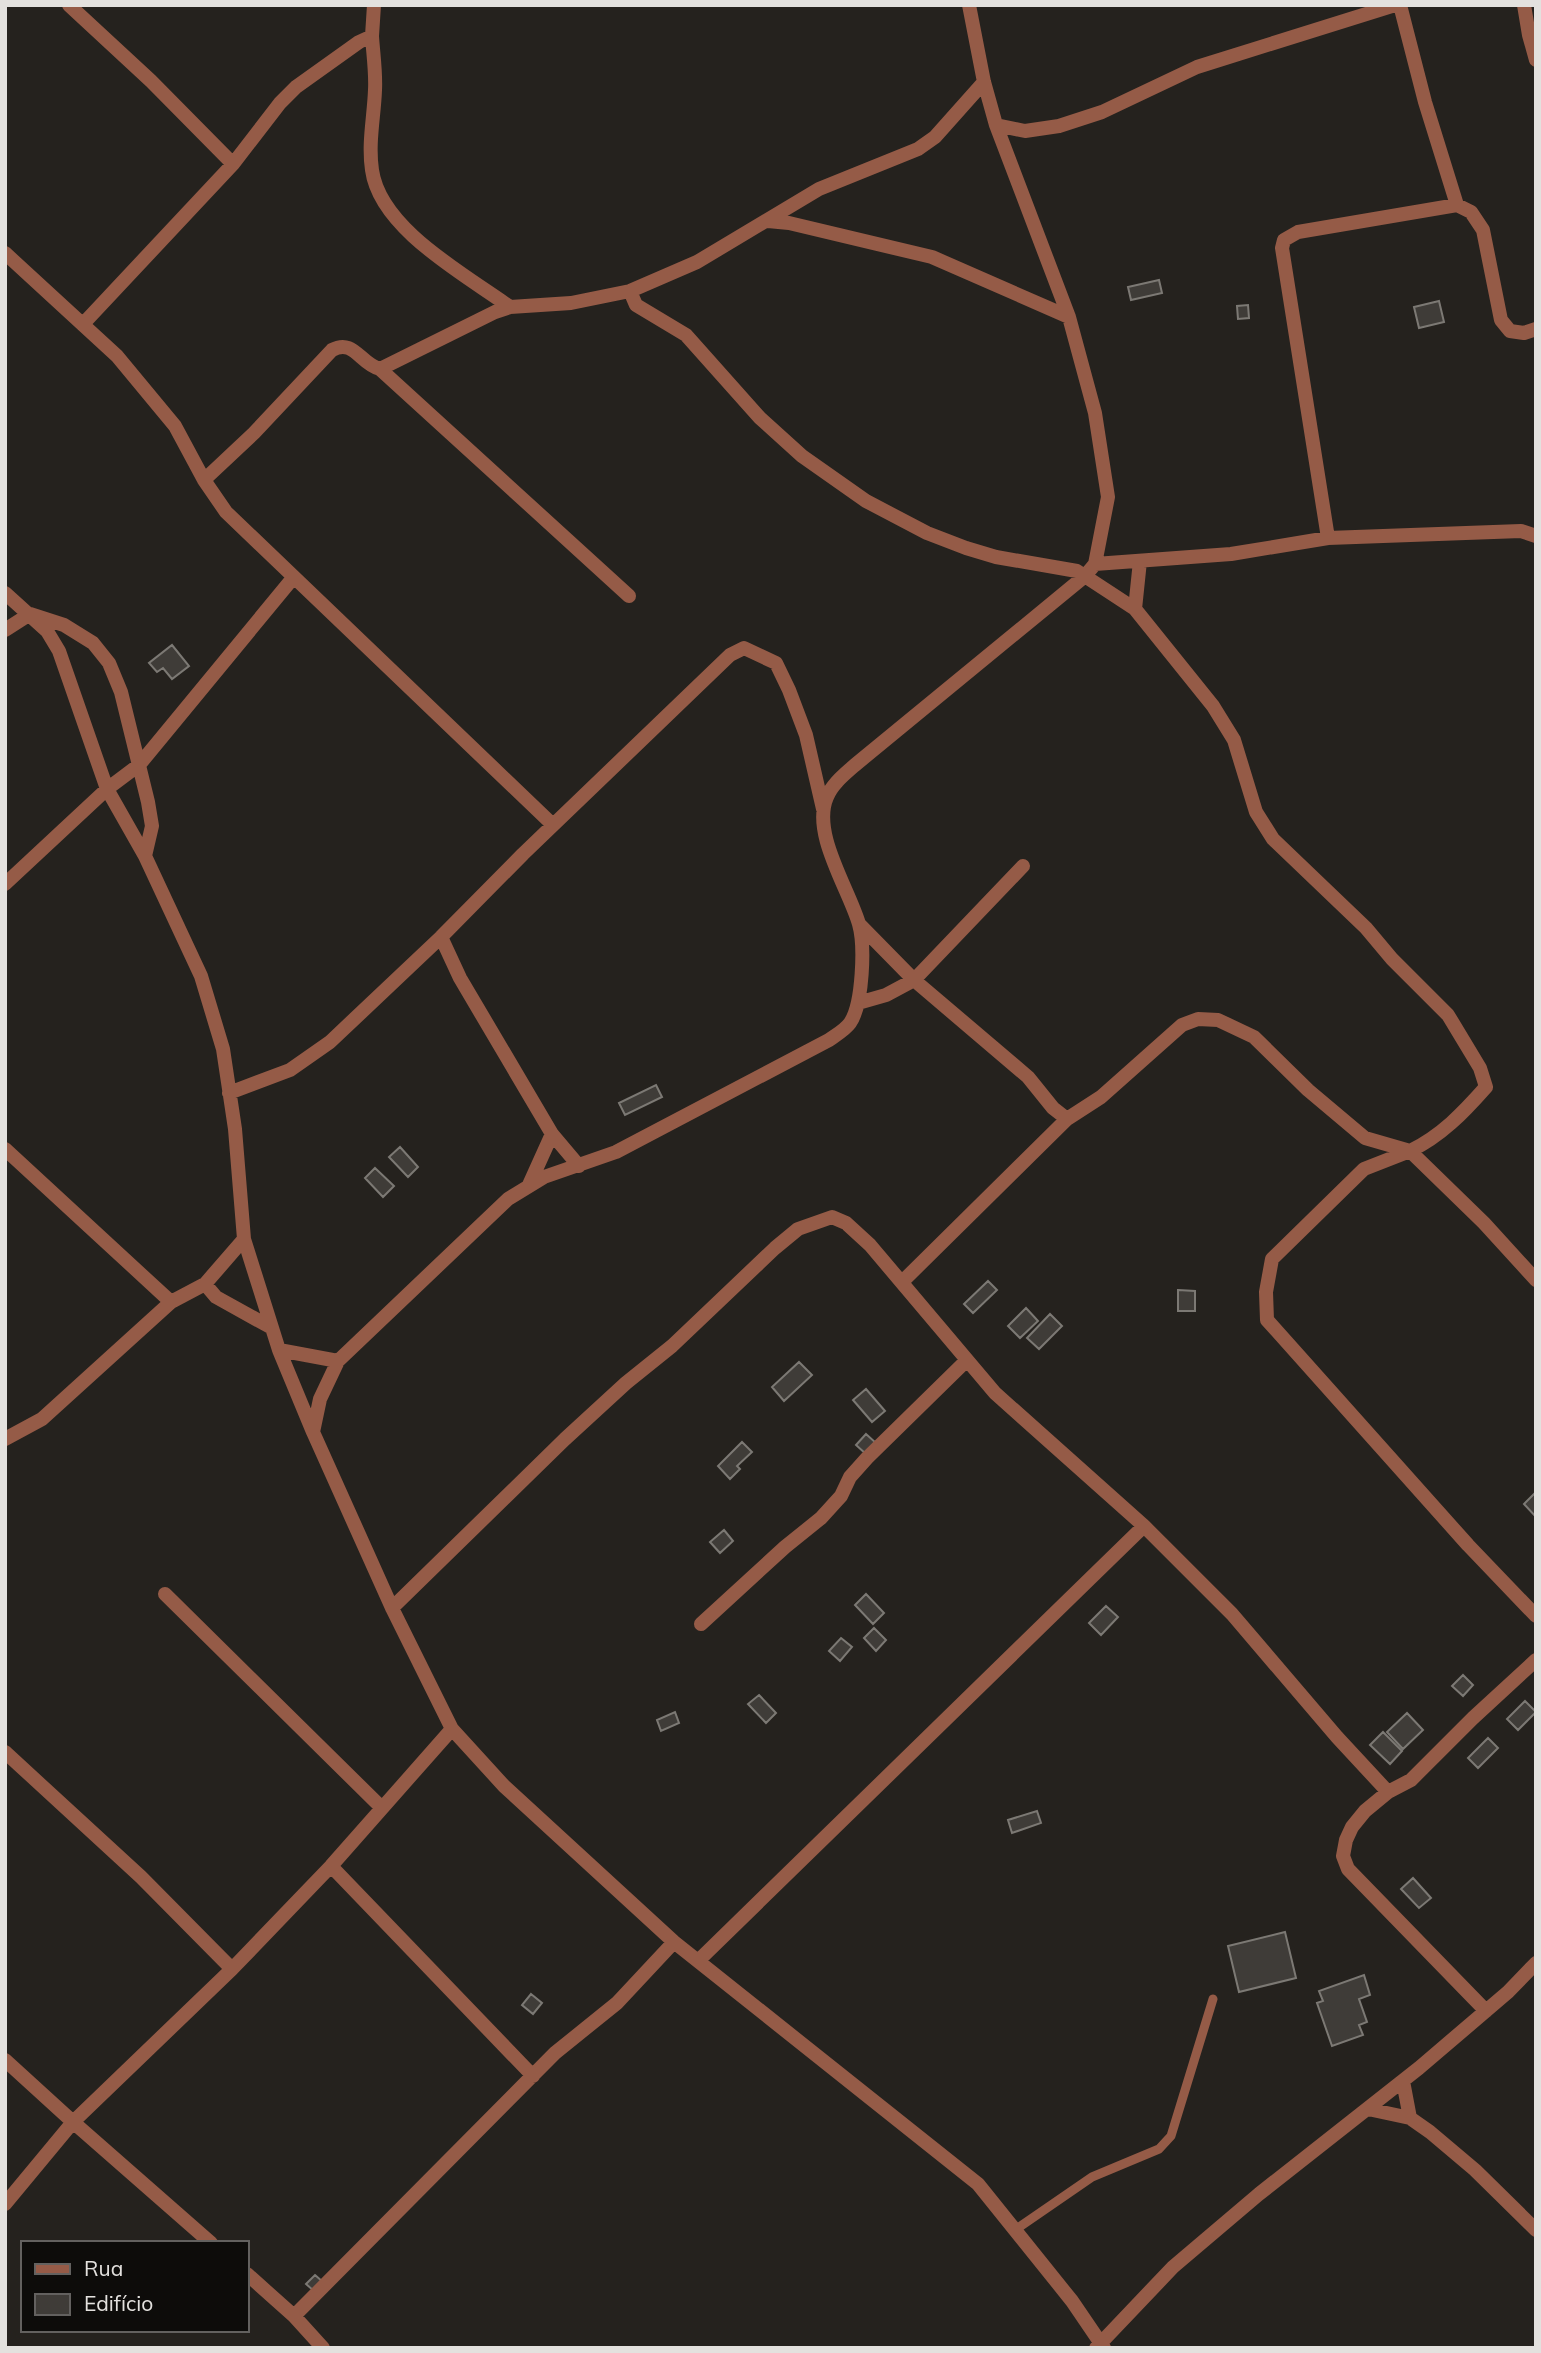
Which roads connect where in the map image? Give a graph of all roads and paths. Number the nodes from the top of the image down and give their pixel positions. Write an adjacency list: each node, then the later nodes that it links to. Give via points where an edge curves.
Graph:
1 (69, 5): 10 (street)
2 (374, 5): 6 (street)
3 (969, 5): 8 (street)
4 (1397, 5): 9 (street, via 1197,67 1102,112 1059,126 1025,131); 11 (street)
5 (1524, 5): 7 (street)
6 (372, 36): 10 (street, via 296,87); 15 (street, via 376,88 370,134 372,173 388,210 421,246)
7 (1536, 60)
8 (984, 82): 9 (street); 12 (street, via 935,137 918,149 819,189)
9 (996, 125): 16 (street)
10 (233, 164): 17 (street)
11 (1457, 205): 18 (street, via 1471,212 1483,230 1501,320 1510,331); 22 (street, via 1298,232 1284,240)
12 (768, 220): 14 (street, via 697,262); 16 (street, via 932,257)
13 (5, 253): 17 (street)
14 (630, 291): 15 (street, via 571,303); 25 (street, via 636,305 686,335 760,418 802,456 866,501 966,548)
15 (510, 307): 19 (street)
16 (1069, 317): 24 (street, via 1095,413 1108,497)
17 (84, 323): 20 (street, via 175,426)
18 (1536, 329)
19 (380, 369): 20 (street, via 371,367 347,346 332,350); 28 (street)
20 (204, 480): 26 (street, via 226,512)
21 (1536, 536): 22 (street, via 1521,531)
22 (1328, 538): 23 (street, via 1231,554)
23 (1140, 561): 24 (street); 29 (street)
24 (1095, 564): 25 (street)
25 (1085, 576): 29 (street); 34 (street, via 855,765 836,782)
26 (293, 578): 32 (street); 35 (street)
27 (5, 593): 30 (street)
28 (629, 596)
29 (1135, 609): 47 (street, via 1213,706 1234,740 1256,811 1273,839 1448,1015 1480,1068 1486,1087 1438,1135)
30 (30, 614): 31 (street); 32 (street, via 64,625 93,643 109,663); 33 (street, via 59,651)
31 (5, 630)
32 (139, 765): 33 (street); 36 (street, via 152,825)
33 (107, 789): 36 (street); 38 (street)
34 (823, 810): 35 (street, via 806,735 785,681 776,663 744,649 730,655); 39 (street, via 830,853)
35 (553, 825): 40 (street)
36 (145, 856): 43 (street, via 201,976 223,1049)
37 (1023, 866): 41 (street)
38 (5, 884)
39 (860, 925): 41 (street); 42 (street)
40 (441, 937): 43 (street, via 330,1042 290,1070); 45 (street, via 460,978)
41 (914, 980): 42 (street); 44 (street, via 1028,1077)
42 (858, 1003): 48 (street, via 850,1023 829,1040 616,1152)
43 (229, 1093): 50 (street)
44 (1067, 1119): 47 (street, via 1101,1097 1182,1025 1198,1019 1217,1020 1254,1037 1365,1138); 52 (street)
45 (552, 1134): 48 (street); 49 (street)
46 (5, 1149): 54 (street)
47 (1410, 1151): 51 (street); 64 (street, via 1364,1169 1272,1259 1267,1320)
48 (579, 1166): 49 (street)
49 (529, 1185): 58 (street, via 508,1199)
50 (244, 1239): 53 (street); 55 (street)
51 (1536, 1280)
52 (902, 1282): 57 (street); 63 (street, via 846,1223 832,1217 798,1229 672,1346 626,1382)
53 (205, 1284): 54 (street); 55 (street, via 216,1297)
54 (171, 1302): 60 (street, via 42,1419)
55 (272, 1328): 56 (street)
56 (279, 1350): 58 (street); 59 (street)
57 (967, 1360): 61 (street, via 995,1393); 65 (street, via 867,1458 821,1518)
58 (338, 1361): 59 (street, via 320,1399)
59 (313, 1432): 63 (street)
60 (6, 1437)
61 (1144, 1526): 69 (street, via 1232,1614); 73 (street)
62 (165, 1594): 70 (street)
63 (392, 1608): 67 (street)
64 (1536, 1616)
65 (701, 1624)
66 (1536, 1660): 69 (street, via 1411,1780)
67 (452, 1729): 70 (street); 72 (street, via 504,1786)
68 (5, 1752): 75 (street, via 141,1877)
69 (1388, 1792): 77 (street, via 1352,1826 1343,1856 1348,1869)
70 (381, 1807): 71 (street)
71 (331, 1866): 75 (street); 79 (street)
72 (674, 1942): 73 (street); 79 (street, via 617,2003)
73 (698, 1961): 85 (street, via 978,2183)
74 (1536, 1963): 77 (street)
75 (232, 1969): 83 (street)
76 (1213, 1999): 85 (lane, via 1171,2136 1159,2149 1092,2177)
77 (1486, 2011): 80 (street)
78 (5, 2060): 83 (street)
79 (533, 2076): 89 (street)
80 (1403, 2081): 81 (street); 82 (street)
81 (1368, 2109): 82 (street); 90 (street, via 1173,2267)
82 (1410, 2118): 86 (street, via 1475,2170)
83 (73, 2122): 84 (street); 87 (street)
84 (5, 2204)
85 (1015, 2230): 90 (street, via 1072,2301)
86 (1536, 2230)
87 (209, 2241)
88 (248, 2275): 89 (street)
89 (294, 2316): 91 (street)
90 (1100, 2346)
91 (323, 2348)

